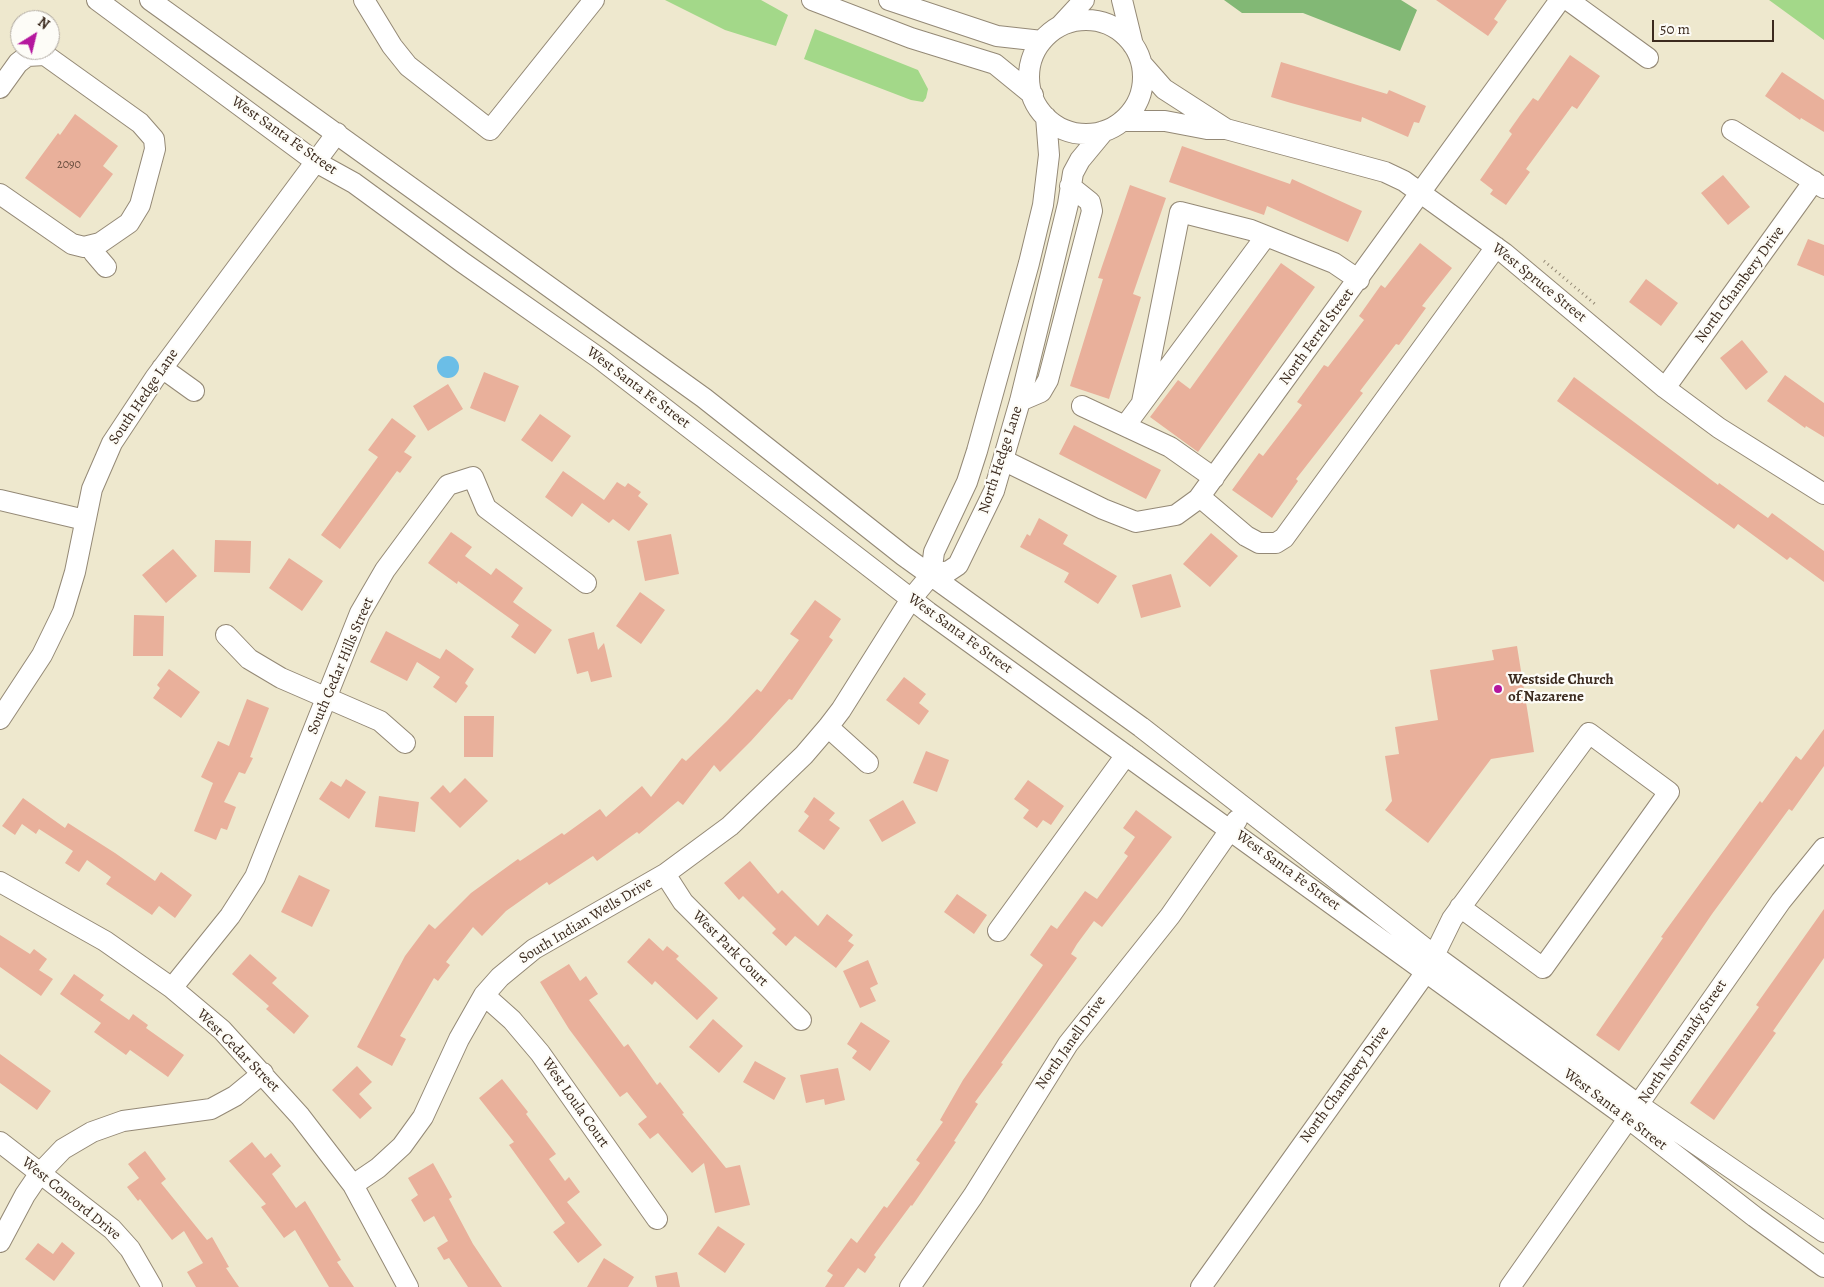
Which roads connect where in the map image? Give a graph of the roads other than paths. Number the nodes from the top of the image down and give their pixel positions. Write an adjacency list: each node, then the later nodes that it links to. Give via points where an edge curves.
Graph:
1 (96, 0): 24 (street, West Santa Fe Street)
2 (150, 0): 23 (street, West Santa Fe Street)
3 (364, 0): 4 (street, via 408,66 490,130)
4 (594, 0)
5 (812, 0): 17 (street, via 911,38 995,64)
6 (889, 0): 12 (street, via 997,36)
7 (1084, 0): 11 (street)
8 (1122, 0): 13 (street)
9 (1560, 0): 27 (street, North Ferrel Street)
10 (1568, 0): 14 (street)
11 (1058, 27): 12 (street); 13 (street, via 1082,21 1107,24)
12 (1042, 41): 17 (street, via 1033,56 1029,74)
13 (1133, 45): 15 (street)
14 (1648, 58)
15 (1142, 64): 19 (street, via 1140,96); 20 (street, West Spruce Street, via 1164,89)
16 (0, 88): 29 (street, via 27,56 45,55 140,123 154,139 155,149 140,206 129,223 117,233)
17 (1033, 95): 18 (street)
18 (1046, 118): 22 (street, via 1073,132 1089,134); 45 (street, North Hedge Lane, via 1050,155 1043,205 1029,264 977,451 967,482 934,552)
19 (1122, 121): 20 (street, West Spruce Street, via 1165,121); 22 (street)
20 (1226, 129): 27 (street, West Spruce Street, via 1385,172)
21 (1732, 130): 25 (street)
22 (1104, 131): 39 (street, North Hedge Lane, via 1073,173 1020,402)
23 (337, 133): 24 (street, South Hedge Lane); 45 (street, West Santa Fe Street, via 704,398)
24 (316, 162): 33 (street, South Hedge Lane); 47 (street, West Santa Fe Street, via 354,182 600,358)
25 (1819, 185): 34 (street, North Chambery Drive)
26 (0, 194): 29 (street, via 72,244)
27 (1421, 194): 30 (street, West Spruce Street); 32 (street, North Ferrel Street)
28 (1266, 236): 32 (street, via 1334,263); 36 (street); 36 (street, via 1180,212)
29 (92, 245): 31 (street, via 94,253)
30 (1496, 247): 34 (street, West Spruce Street); 42 (street, via 1284,538 1276,543 1258,543)
31 (106, 267)
32 (1359, 280): 40 (street, North Ferrel Street)
33 (162, 368): 35 (street); 44 (street, South Hedge Lane, via 108,451 92,489)
34 (1665, 388): 41 (street, West Spruce Street, via 1719,428)
35 (194, 391)
36 (1142, 402): 38 (street)
37 (1082, 406): 38 (street)
38 (1125, 426): 40 (street, via 1170,447)
39 (1003, 460): 42 (street, North Ferrel Street, via 1136,522 1176,515); 45 (street, North Hedge Lane, via 979,525 958,565)
40 (1214, 478): 42 (street, North Ferrel Street)
41 (1824, 494)
42 (1200, 497)
43 (0, 500): 44 (street)
44 (85, 520): 50 (street, South Hedge Lane, via 63,612 42,655)
45 (931, 575): 47 (street, South Indian Wells Drive); 55 (street, West Santa Fe Street, via 1141,727)
46 (586, 583): 49 (street, South Cedar Hills Street, via 486,508 473,477 448,485 385,570 365,604)
47 (911, 598): 51 (street, South Indian Wells Drive); 53 (street, West Santa Fe Street)
48 (226, 635): 49 (street, via 249,659 281,678)
49 (327, 697): 52 (street, via 380,721); 63 (street, South Cedar Hills Street, via 255,876 230,916)
50 (0, 719)
51 (828, 726): 54 (street); 58 (street, South Indian Wells Drive, via 804,756 730,826)
52 (405, 743)
53 (1126, 756): 56 (street, West Santa Fe Street); 61 (street)
54 (868, 763)
55 (1245, 808): 56 (street, North Janell Drive); 62 (street, West Santa Fe Street)
56 (1230, 830): 62 (street, West Santa Fe Street); 77 (street, North Janell Drive, via 1170,916 1068,1044 973,1196)
57 (1824, 848): 67 (street, North Normandy Street, via 1781,901)
58 (665, 874): 64 (street, South Indian Wells Drive, via 534,949); 65 (street, West Park Court, via 683,902)
59 (0, 882): 63 (street, West Cedar Street, via 105,941)
60 (1460, 907): 60 (street, North Chambery Drive, via 1589,733 1669,792 1543,968); 62 (street, North Chambery Drive)
61 (998, 931)
62 (1430, 964): 67 (street, West Santa Fe Street); 78 (street, North Chambery Drive)
63 (172, 988): 66 (street, West Cedar Street, via 222,1030)
64 (484, 995): 70 (street, South Indian Wells Drive, via 449,1056 423,1117 402,1146); 71 (street, West Loula Court, via 536,1047)
65 (801, 1020)
66 (263, 1073): 69 (street, via 235,1096 211,1109 122,1121 92,1132 63,1149); 70 (street, West Cedar Street)
67 (1634, 1112): 72 (street, West Santa Fe Street); 74 (street, West Santa Fe Street, via 1755,1217); 79 (street, North Normandy Street)
68 (0, 1142): 69 (street, West Concord Drive)
69 (40, 1173): 73 (street); 75 (street, West Concord Drive, via 112,1229 130,1249)
70 (353, 1185): 76 (street, West Cedar Street)
71 (656, 1219)
72 (1824, 1232)
73 (0, 1242)
74 (1824, 1267)
75 (152, 1287)
76 (408, 1287)
77 (910, 1287)
78 (1201, 1287)
79 (1510, 1287)

